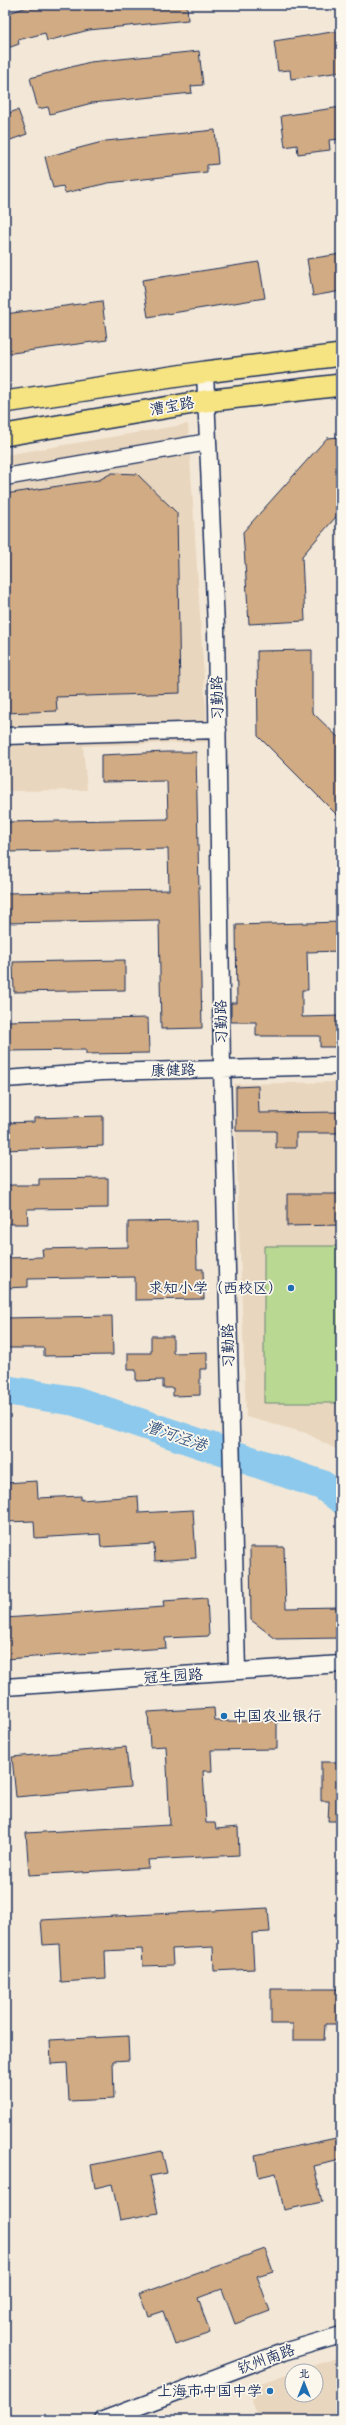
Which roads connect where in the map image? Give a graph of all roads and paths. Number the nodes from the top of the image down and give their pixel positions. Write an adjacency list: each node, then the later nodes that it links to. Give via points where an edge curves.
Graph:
1 (341, 354): 2 (main road, 漕宝路)
2 (204, 372): 4 (street, 习勤路); 5 (main road, 漕宝路)
3 (341, 385): 4 (main road, 漕宝路)
4 (205, 401): 6 (main road, 漕宝路); 7 (street, 习勤路)
5 (5, 402)
6 (5, 435)
7 (208, 442): 8 (street); 9 (street, 习勤路)
8 (5, 477)
9 (218, 730): 10 (street); 12 (street, 习勤路)
10 (5, 736)
11 (341, 1066): 12 (street, 康健路)
12 (222, 1068): 13 (street, 康健路, via 102,1072); 15 (street, 习勤路)
13 (5, 1079)
14 (341, 1664): 15 (street, 冠生园路)
15 (237, 1671): 16 (street, 冠生园路)
16 (5, 1687)
17 (341, 2335): 18 (street, 钦州南路, via 283,2352)
18 (103, 2420)

